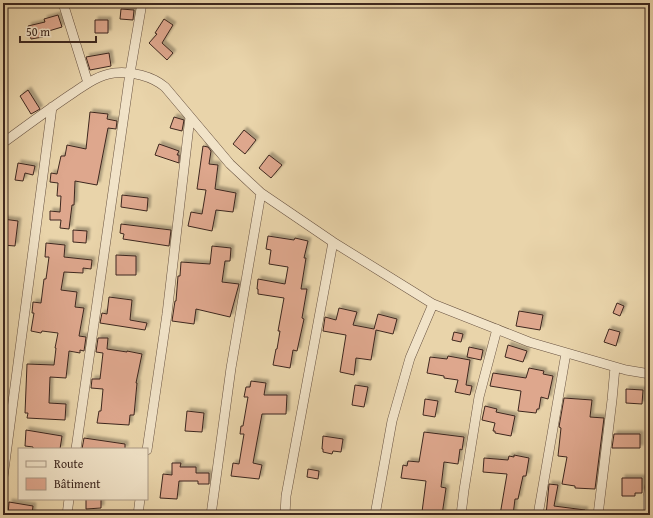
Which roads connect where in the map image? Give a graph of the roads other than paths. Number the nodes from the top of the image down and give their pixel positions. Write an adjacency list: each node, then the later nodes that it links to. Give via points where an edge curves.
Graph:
1 (63, 3): 4 (street)
2 (142, 3): 3 (street)
3 (130, 73): 4 (street, via 113,73); 6 (street, via 160,83); 15 (street)
4 (88, 83): 5 (street)
5 (52, 107): 7 (street); 17 (street)
6 (190, 117): 8 (street, via 230,164); 16 (street, via 167,314)
7 (3, 143)
8 (261, 193): 9 (street); 23 (street, via 231,368)
9 (333, 242): 10 (street); 24 (street, via 286,496)
10 (433, 304): 11 (street); 25 (street, via 410,358 392,422)
11 (497, 329): 12 (street); 26 (street, via 480,397)
12 (566, 353): 13 (street); 27 (street)
13 (615, 367): 14 (street); 28 (street)
14 (650, 374)
15 (76, 448)
16 (147, 448)
17 (3, 477)
18 (650, 484): 29 (street)
19 (69, 500): 21 (street)
20 (140, 500): 22 (street)
21 (67, 515)
22 (138, 515)
23 (211, 515)
24 (285, 515)
25 (375, 515)
26 (461, 515)
27 (538, 515)
28 (598, 515)
29 (648, 515)

